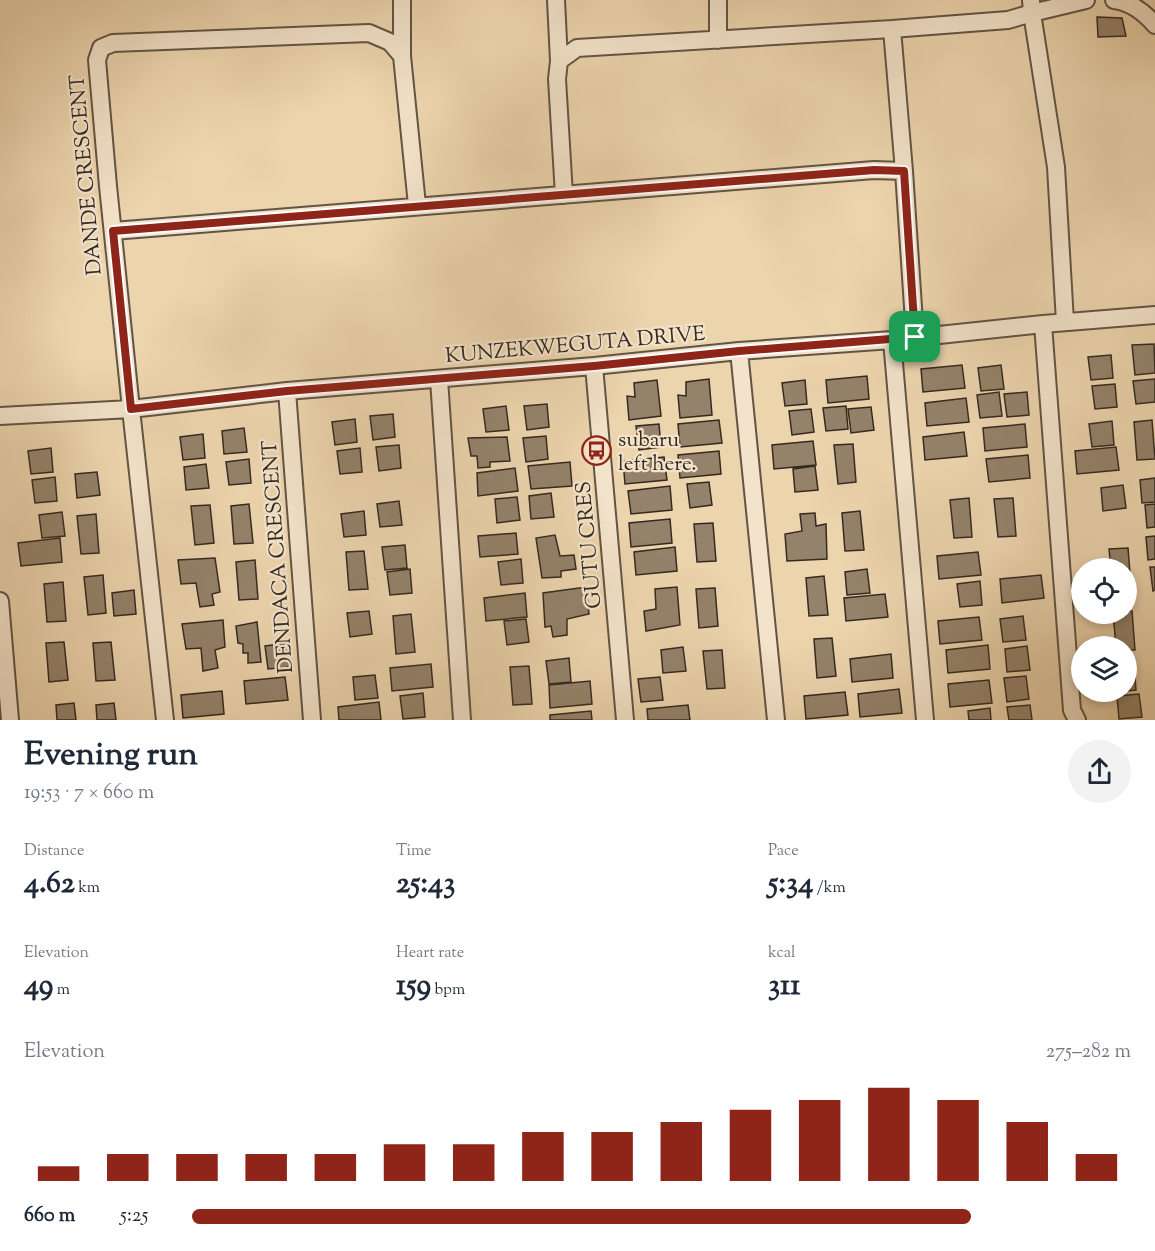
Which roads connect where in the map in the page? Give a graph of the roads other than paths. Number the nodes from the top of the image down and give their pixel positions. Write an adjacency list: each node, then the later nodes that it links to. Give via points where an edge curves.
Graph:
1 (402, 0): 10 (street)
2 (556, 0): 11 (street)
3 (718, 0): 9 (street)
4 (1086, 0): 6 (street)
5 (1114, 0): 7 (street, via 1146,14)
6 (1031, 6): 8 (street, via 1008,20); 17 (street, via 1056,167)
7 (1155, 24)
8 (892, 29): 9 (street); 12 (street)
9 (718, 40): 11 (street, via 577,48)
10 (402, 56): 14 (street); 15 (street, DANDE CRESCENT, via 390,42 369,33 113,43 101,48 97,60)
11 (559, 61): 13 (street)
12 (904, 171): 13 (street, via 874,170); 19 (street)
13 (564, 195): 14 (street)
14 (417, 205): 15 (street)
15 (113, 231): 25 (street, DANDE CRESCENT)
16 (1155, 315): 17 (street, KUNZEKWEGUTA DRIVE)
17 (1065, 322): 18 (street, KUNZEKWEGUTA DRIVE)
18 (1043, 324): 19 (street, KUNZEKWEGUTA DRIVE); 35 (street, via 1072,710)
19 (915, 337): 20 (street, KUNZEKWEGUTA DRIVE)
20 (892, 340): 21 (street, KUNZEKWEGUTA DRIVE); 34 (street)
21 (739, 351): 22 (street, KUNZEKWEGUTA DRIVE); 33 (street)
22 (594, 366): 23 (street, KUNZEKWEGUTA DRIVE); 32 (street, GUTU CRES)
23 (439, 379): 24 (street, KUNZEKWEGUTA DRIVE); 31 (street)
24 (287, 391): 25 (street, KUNZEKWEGUTA DRIVE); 30 (street, DENDACA CRESCENT)
25 (131, 409): 26 (street, KUNZEKWEGUTA DRIVE); 29 (street, DANDE CRESCENT)
26 (0, 416)
27 (0, 601): 28 (street)
28 (10, 720)
29 (165, 720)
30 (312, 720)
31 (462, 720)
32 (626, 720)
33 (776, 720)
34 (925, 720)
35 (1077, 720)

